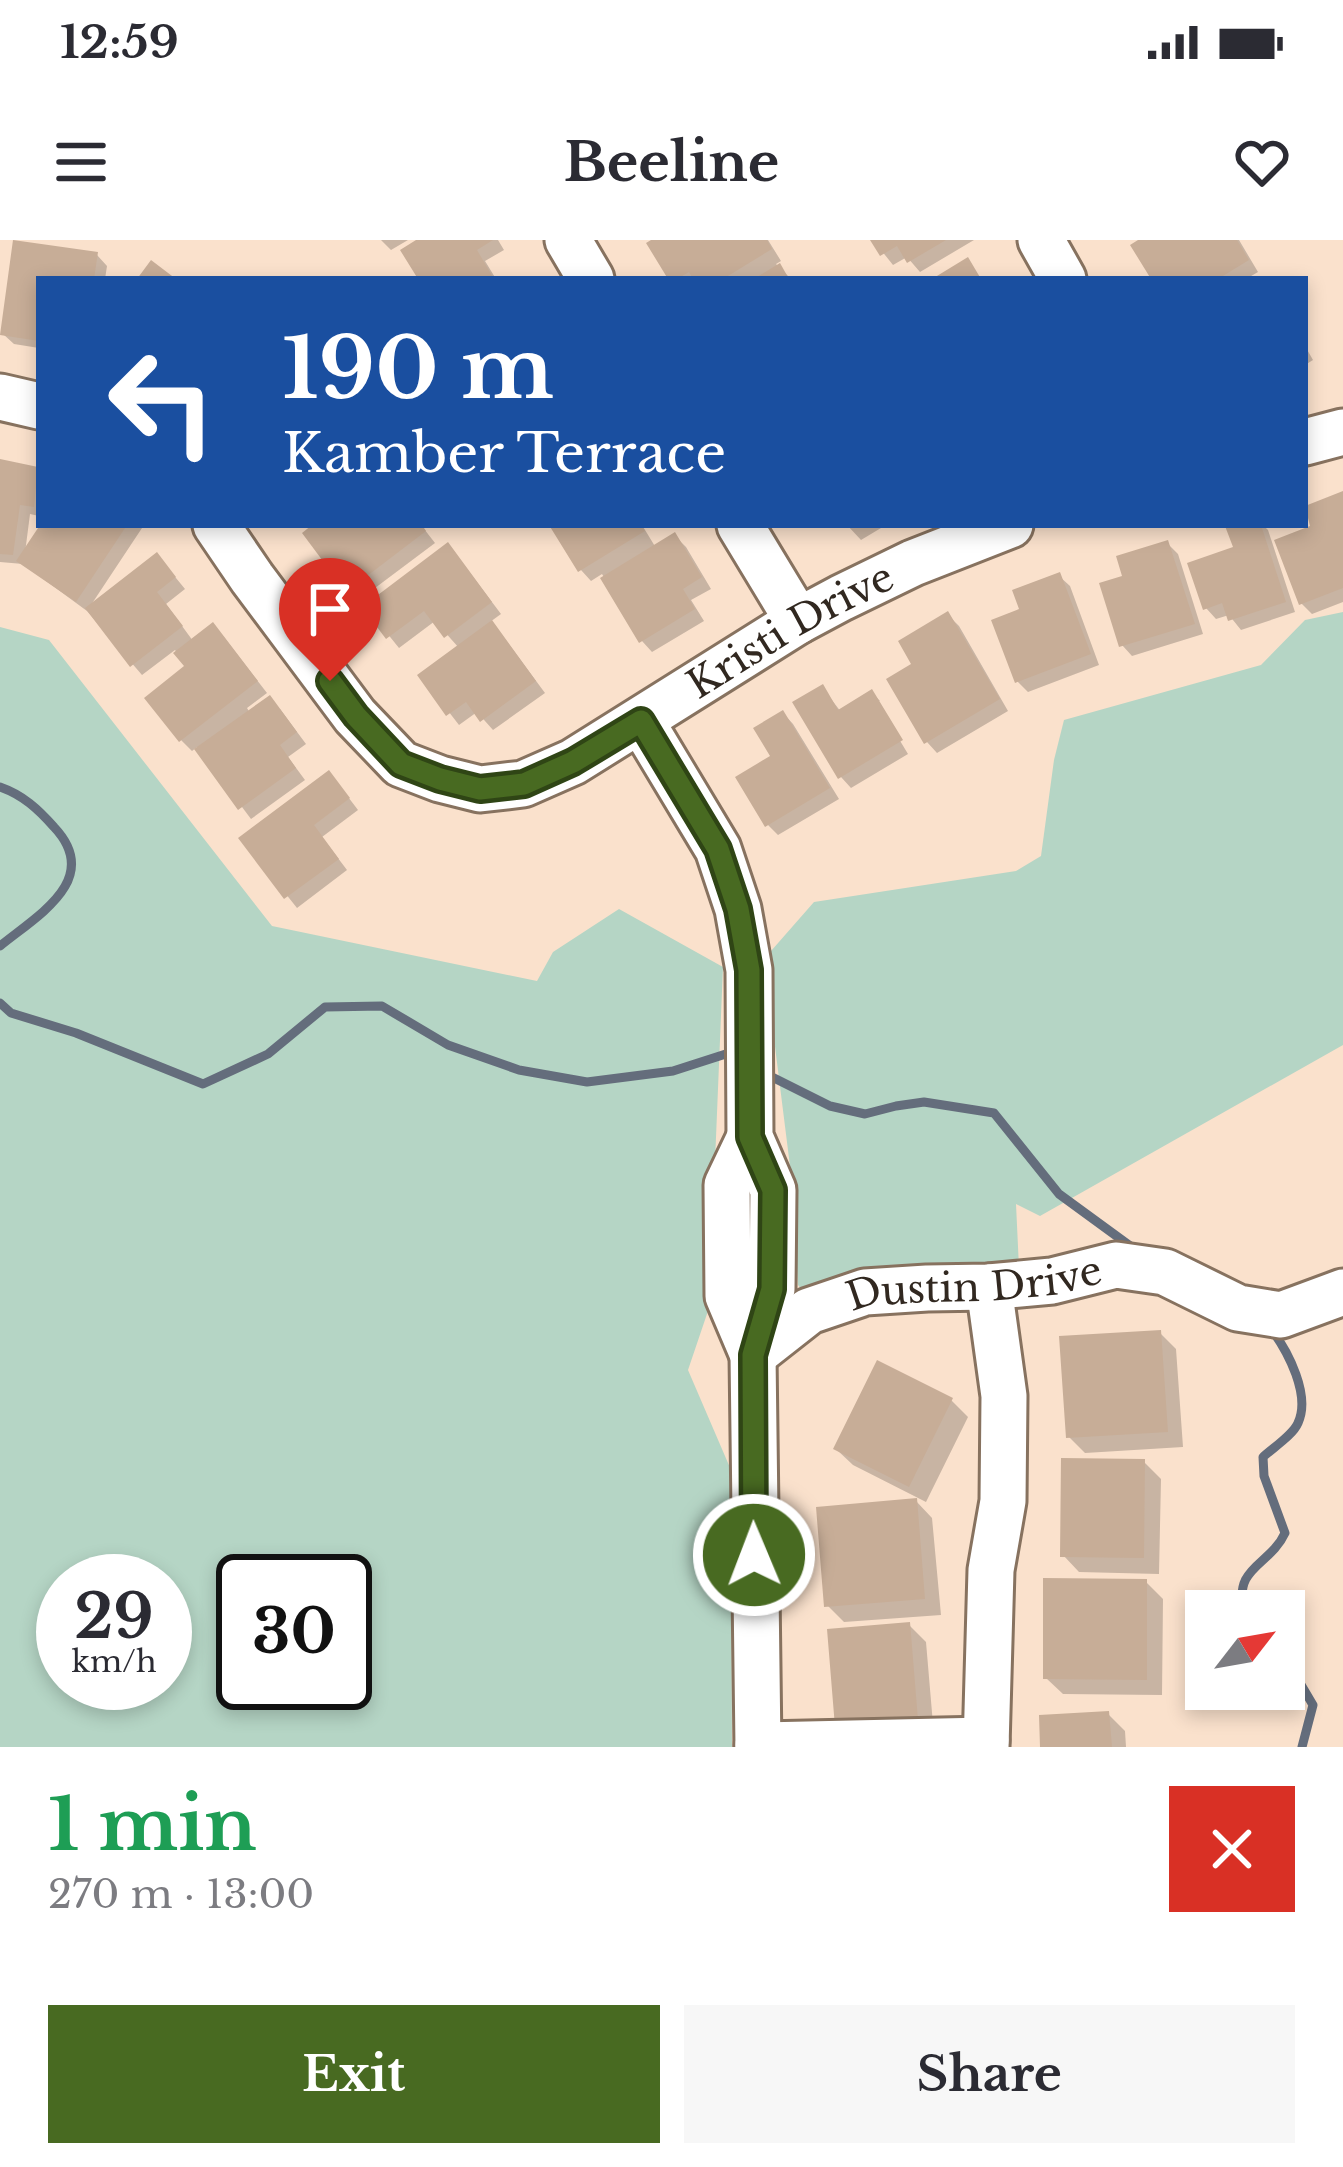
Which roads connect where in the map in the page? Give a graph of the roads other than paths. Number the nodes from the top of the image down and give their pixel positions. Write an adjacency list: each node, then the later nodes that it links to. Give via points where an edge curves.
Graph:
1 (568, 240): 3 (street)
2 (1041, 240): 4 (street)
3 (589, 276)
4 (1061, 276)
5 (0, 398): 6 (street)
6 (36, 405)
7 (1343, 432): 8 (street)
8 (1308, 441)
9 (218, 528): 13 (street, Kristi Drive, via 356,716 401,764 480,789 524,784)
10 (742, 528): 12 (street)
11 (1002, 528): 12 (street, Kristi Drive)
12 (798, 621): 13 (street, Kristi Drive)
13 (641, 721): 16 (street, via 718,849 749,970 750,1137 773,1190 772,1289)
14 (989, 1287): 15 (street, Dustin Drive, via 1115,1264 1165,1272 1238,1308 1281,1315); 16 (street, Dustin Drive, via 865,1292 809,1311); 17 (street, via 1004,1396)
15 (1343, 1292)
16 (753, 1355): 18 (street)
17 (986, 1744): 18 (street)
18 (758, 1746)

